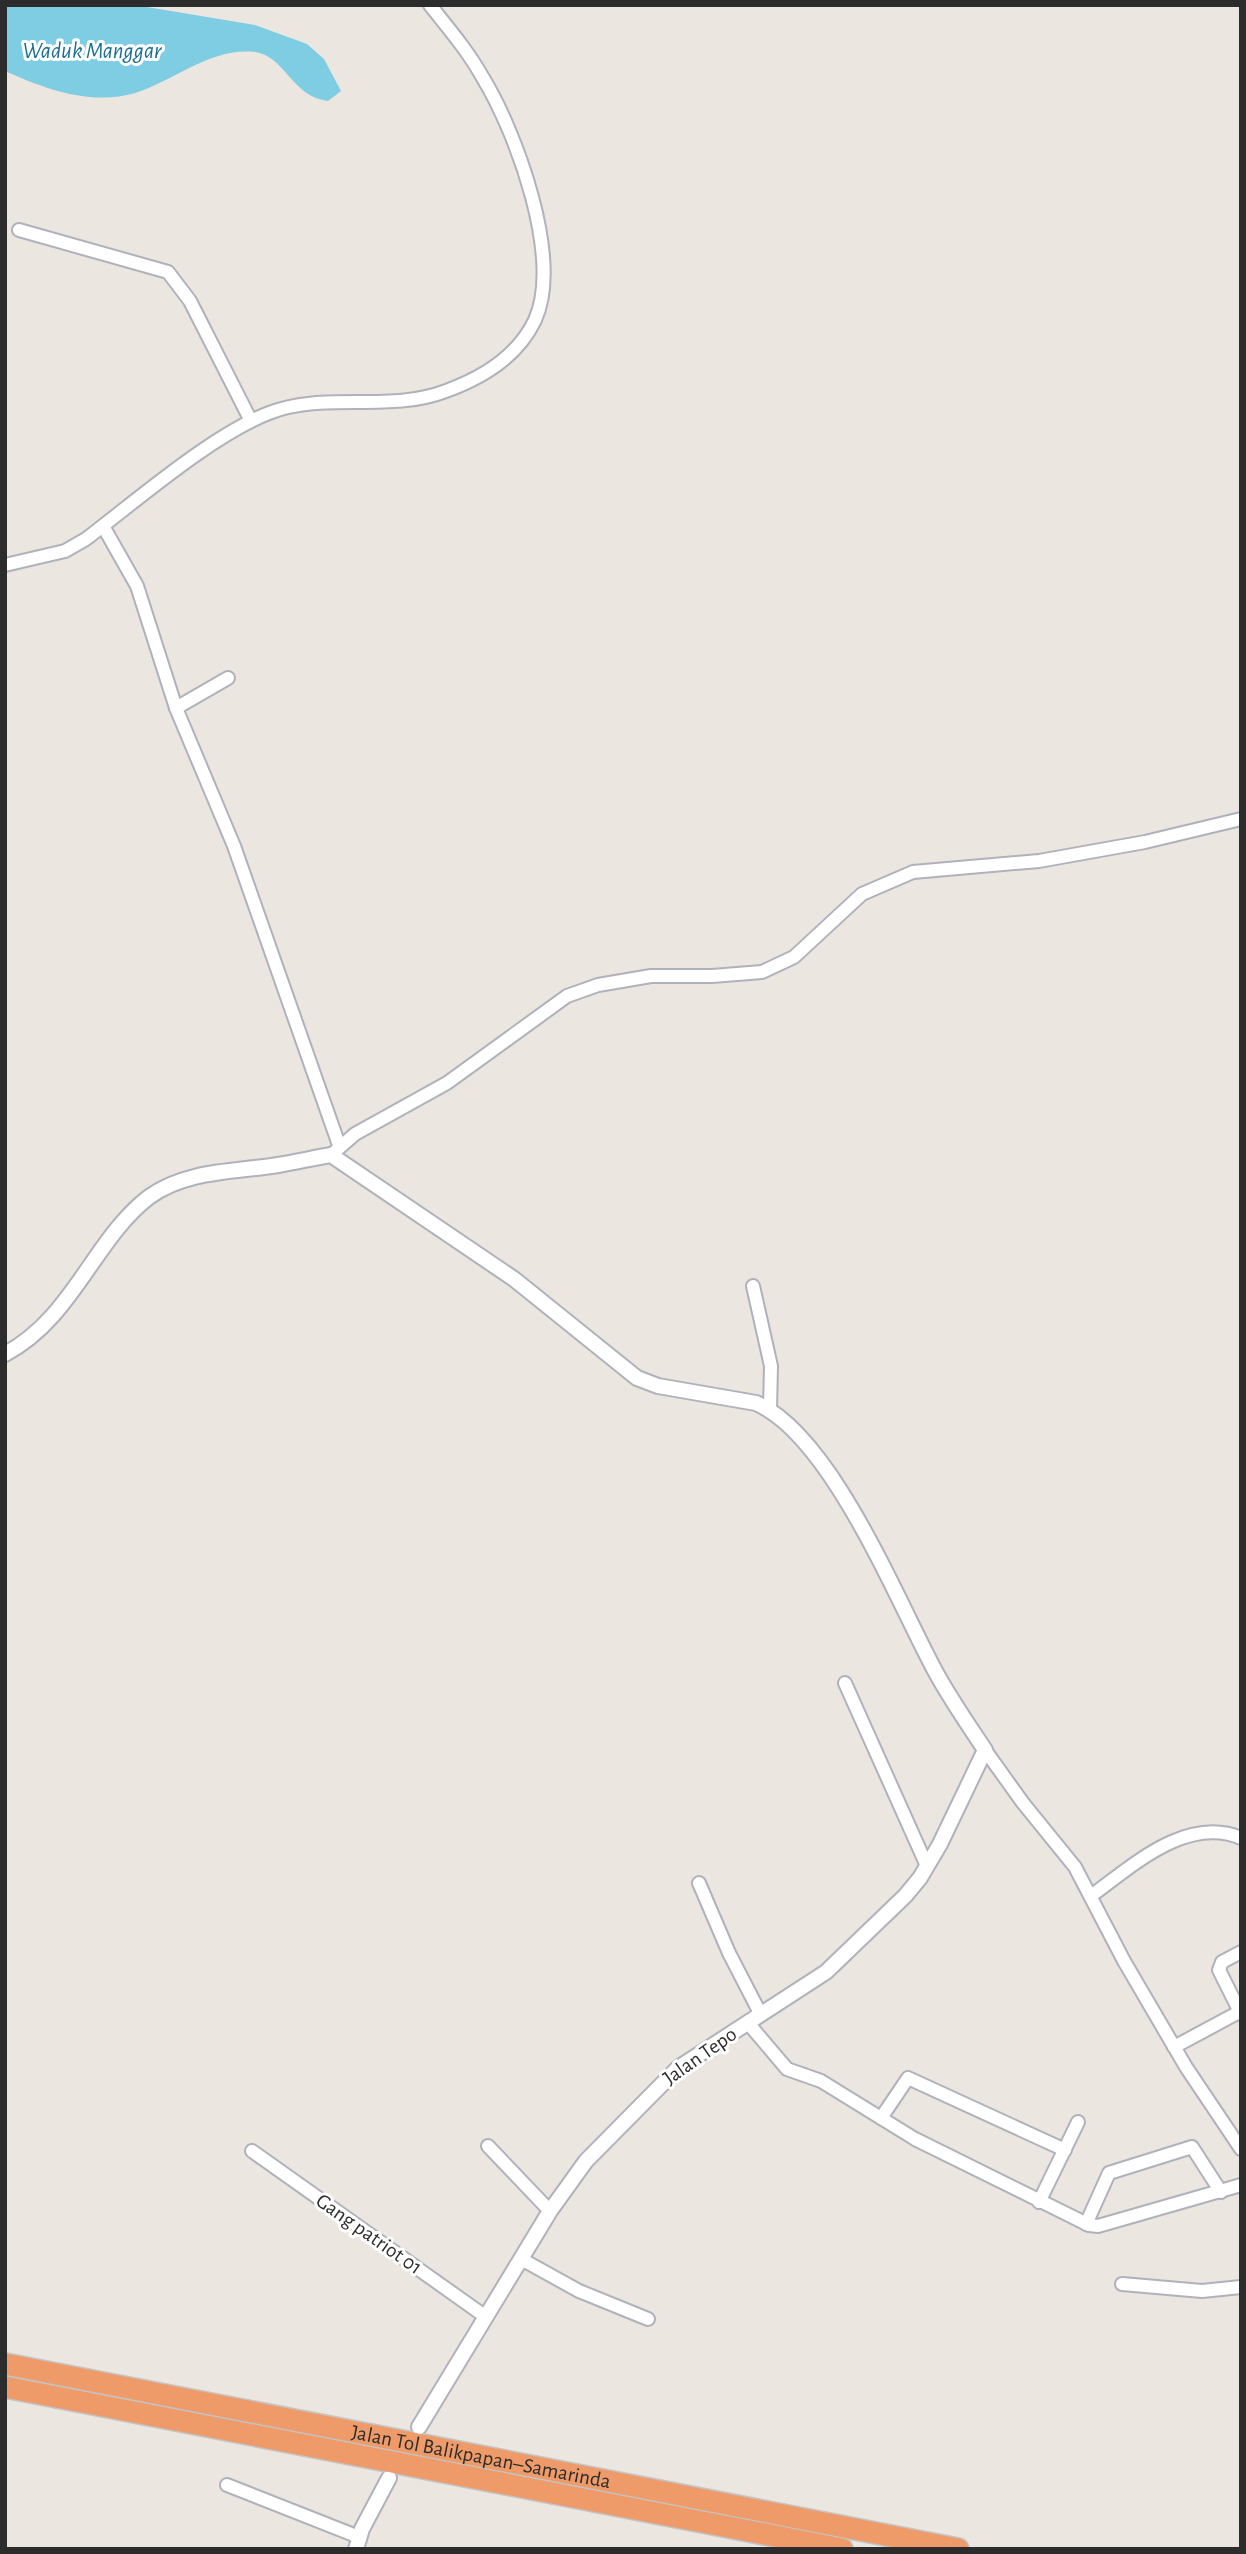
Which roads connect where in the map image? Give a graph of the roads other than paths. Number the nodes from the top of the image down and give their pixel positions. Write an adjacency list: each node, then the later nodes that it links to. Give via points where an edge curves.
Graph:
1 (430, 5): 3 (street, via 485,81 529,183 544,264 536,317 524,340 493,368 446,392 416,400 292,406)
2 (19, 230): 3 (street, via 167,272 190,301)
3 (251, 421): 4 (street)
4 (103, 526): 5 (street, via 65,551); 7 (street, via 137,586)
5 (5, 565)
6 (228, 678): 7 (street)
7 (176, 708): 9 (street, via 234,846)
8 (1241, 820): 9 (street, via 1039,861 913,872 862,894 794,957 762,972 651,976 598,985 568,996 447,1083)
9 (335, 1150): 11 (street, via 179,1181 149,1198 127,1219 61,1308 33,1336); 12 (street, via 513,1279 637,1378)
10 (753, 1286): 12 (street, via 771,1366)
11 (5, 1354)
12 (770, 1409): 14 (street, via 807,1441 827,1469 933,1667)
13 (845, 1683): 16 (street)
14 (985, 1750): 16 (street, Jalan Tepo); 18 (street, via 1075,1867)
15 (1241, 1838): 18 (street, via 1208,1830 1185,1836)
16 (928, 1866): 21 (street, Jalan Tepo, via 905,1896 840,1960)
17 (699, 1883): 21 (street)
18 (1090, 1894): 22 (street)
19 (1241, 1952): 20 (street, via 1222,1962 1219,1970)
20 (1240, 2012): 22 (street)
21 (755, 2019): 23 (street, via 788,2070 821,2081); 32 (street, Jalan Tepo, via 713,2043 660,2083 586,2161)
22 (1174, 2047): 26 (street)
23 (881, 2118): 27 (street, via 908,2078); 31 (street)
24 (1078, 2122): 27 (street)
25 (488, 2146): 32 (street)
26 (1241, 2149)
27 (1065, 2150): 31 (street)
28 (251, 2151): 37 (street, Gang patriot 01)
29 (1241, 2185): 30 (street)
30 (1221, 2192): 33 (street, via 1098,2226); 33 (street, via 1192,2147 1109,2173)
31 (1039, 2202): 33 (street)
32 (550, 2211): 34 (street, Jalan Tepo)
33 (1086, 2224)
34 (523, 2260): 37 (street, Jalan Tepo); 38 (street, via 579,2291)
35 (1122, 2284): 36 (street, via 1202,2291)
36 (1241, 2287)
37 (486, 2317): 41 (street, Jalan Tepo)
38 (648, 2319)
39 (5, 2364): 46 (highway, Jalan Tol Balikpapan–Samarinda)
40 (5, 2387): 45 (highway, Jalan Tol Balikpapan–Samarinda)
41 (419, 2427)
42 (389, 2479): 44 (street)
43 (227, 2485): 44 (street)
44 (358, 2543)
45 (842, 2549)
46 (958, 2549)

